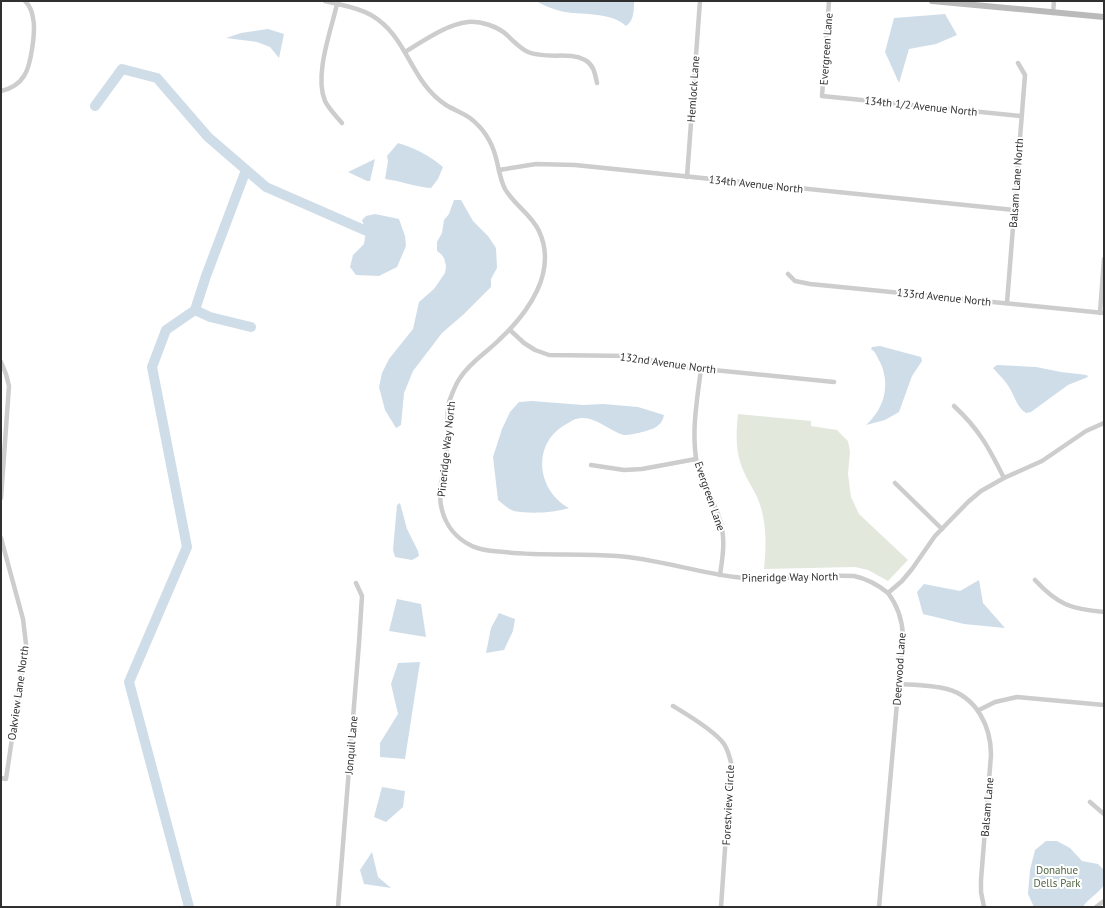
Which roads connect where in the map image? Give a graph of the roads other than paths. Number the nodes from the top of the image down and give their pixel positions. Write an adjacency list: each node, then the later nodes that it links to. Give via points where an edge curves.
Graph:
1 (25, 1): 13 (street, via 32,10 34,23 28,69 17,83)
2 (325, 1): 7 (street, Pineridge Way North)
3 (700, 1): 18 (street, Hemlock Lane)
4 (829, 1): 14 (street, Evergreen Lane)
5 (932, 1): 8 (street)
6 (1054, 1): 8 (street)
7 (337, 4): 10 (street, Pineridge Way North, via 371,14 384,24); 16 (street, via 322,65 321,84 328,105)
8 (1053, 13): 9 (street)
9 (1104, 17)
10 (405, 52): 12 (street, via 451,26 480,22 497,28 518,46 536,55 577,56 585,60 591,65); 17 (street, Pineridge Way North, via 428,90 449,108 470,118 486,135)
11 (1018, 64): 15 (street, Balsam Lane North, via 1025,75)
12 (597, 84)
13 (1, 91)
14 (822, 96): 15 (street, 134th 1/2 Avenue North)
15 (1021, 116): 19 (street, Balsam Lane North)
16 (342, 123)
17 (499, 170): 18 (street, 134th Avenue North, via 553,164); 24 (street, Pineridge Way North, via 511,199 531,218 539,231 545,256 537,291)
18 (687, 177): 19 (street, 134th Avenue North)
19 (1014, 210): 22 (street, Balsam Lane North)
20 (1104, 259): 23 (street)
21 (788, 274): 22 (street, 133rd Avenue North, via 795,281 810,284)
22 (1007, 303): 23 (street, 133rd Avenue North)
23 (1102, 313)
24 (510, 330): 26 (street, 132nd Avenue North, via 524,343 549,355 630,356); 37 (street, Pineridge Way North, via 472,362 454,389 450,400 440,499 445,519 455,534 469,545 492,551 548,556 620,556)
25 (1, 362): 34 (street, via 9,386)
26 (701, 369): 27 (street, 132nd Avenue North); 30 (street, Evergreen Lane, via 694,432)
27 (834, 382)
28 (954, 406): 32 (street, via 979,432)
29 (1104, 423): 32 (street, via 1086,431 1042,461)
30 (696, 459): 31 (street, via 642,469 624,470); 37 (street, Evergreen Lane, via 701,479 722,528 724,554)
31 (591, 465)
32 (1004, 478): 35 (street, via 981,491)
33 (895, 483): 35 (street)
34 (1, 498)
35 (942, 529): 40 (street, via 912,569)
36 (1, 538): 46 (street, Oakview Lane North, via 23,619 26,644)
37 (720, 575): 40 (street, Pineridge Way North, via 753,579 854,576 878,585)
38 (1035, 580): 41 (street, via 1063,604 1087,611)
39 (356, 583): 50 (street, Jonquil Lane, via 362,596)
40 (888, 593): 42 (street, Deerwood Lane, via 898,610 902,626)
41 (1104, 612)
42 (898, 684): 45 (street, via 948,690 959,694); 52 (street, Deerwood Lane)
43 (1104, 705): 45 (street, via 1017,697 995,702)
44 (673, 706): 51 (street, Forestview Circle, via 717,736 724,744 731,762)
45 (978, 710): 53 (street, Balsam Lane, via 989,732 991,744 981,880)
46 (3, 779)
47 (1090, 802): 48 (street)
48 (1104, 814)
49 (1104, 901): 54 (street)
50 (338, 907)
51 (721, 907)
52 (879, 907)
53 (984, 907)
54 (1096, 907)

